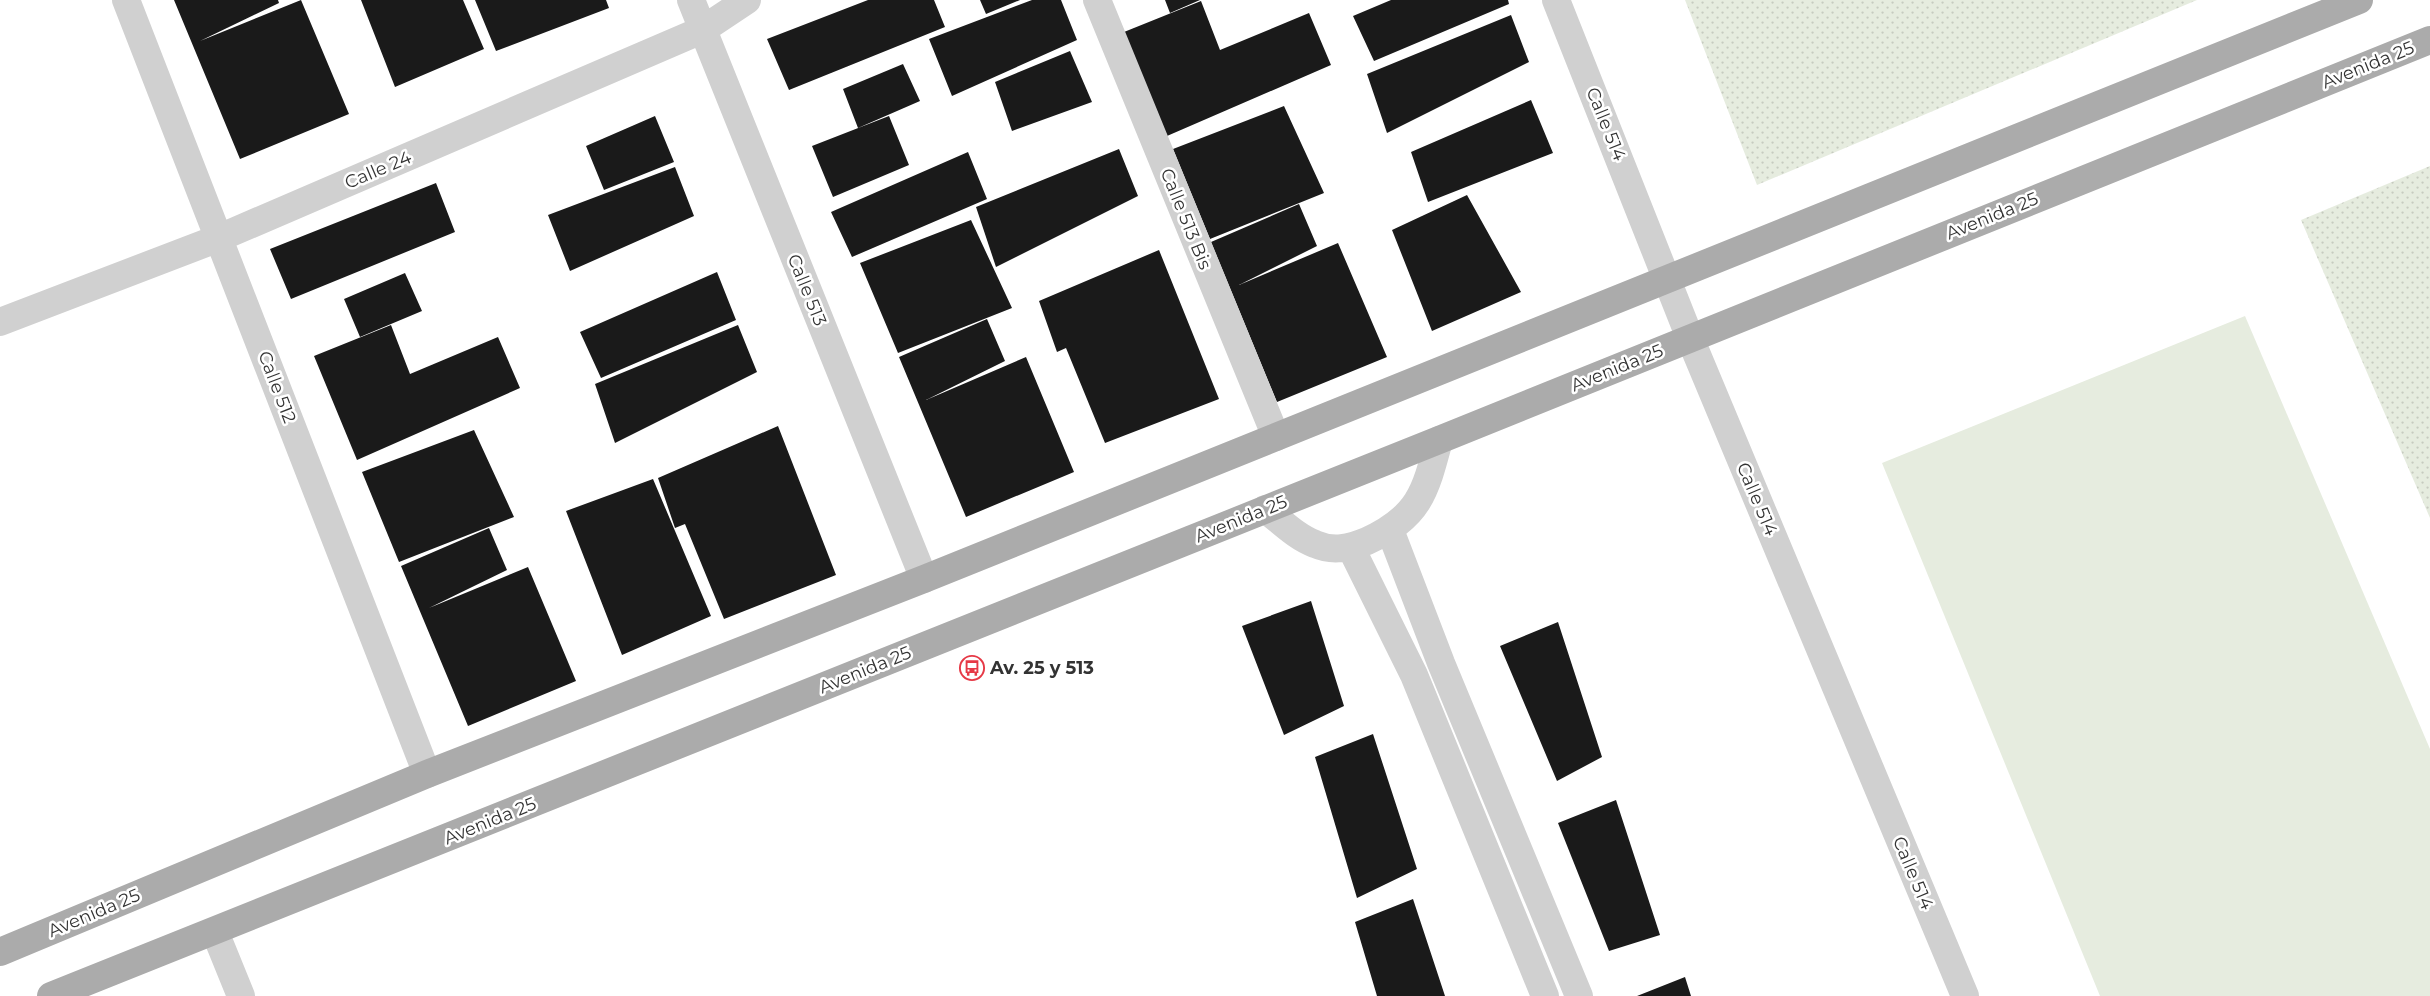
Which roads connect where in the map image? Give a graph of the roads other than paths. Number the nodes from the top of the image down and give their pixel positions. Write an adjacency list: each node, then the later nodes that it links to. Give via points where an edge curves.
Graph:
1 (126, 0): 9 (street, Calle 512)
2 (691, 0): 7 (street, Calle 513)
3 (747, 0): 7 (street, Calle 24)
4 (1097, 0): 13 (street, Calle 513 Bis)
5 (1556, 0): 10 (street, Calle 514)
6 (2360, 0): 10 (main road, Avenida 25)
7 (702, 30): 9 (street, Calle 24); 18 (street, Calle 513)
8 (2430, 40): 12 (main road, Avenida 25)
9 (219, 238): 11 (street, Calle 24); 23 (street, Calle 512)
10 (1667, 277): 12 (street, Calle 514); 13 (main road, Avenida 25)
11 (0, 322)
12 (1690, 338): 14 (main road, Avenida 25); 32 (street, Calle 514)
13 (1276, 437): 18 (main road, Avenida 25)
14 (1439, 440): 15 (main road, Avenida 25); 16 (street, via 1428,481 1416,504)
15 (1265, 509): 17 (street, via 1300,537 1316,545); 25 (main road, Avenida 25)
16 (1390, 530): 17 (street); 19 (street)
17 (1351, 548): 20 (street)
18 (924, 579): 23 (main road, Avenida 25)
19 (1431, 635): 20 (street); 21 (street)
20 (1401, 650): 22 (street)
21 (1481, 758): 22 (street); 24 (street)
22 (1453, 771): 26 (street)
23 (427, 774): 27 (main road, Avenida 25)
24 (1551, 928): 26 (street); 31 (street)
25 (215, 932): 28 (main road, Avenida 25); 29 (street)
26 (1522, 941): 30 (street)
27 (0, 952)
28 (51, 996)
29 (242, 996)
30 (1545, 996)
31 (1579, 996)
32 (1965, 996)

